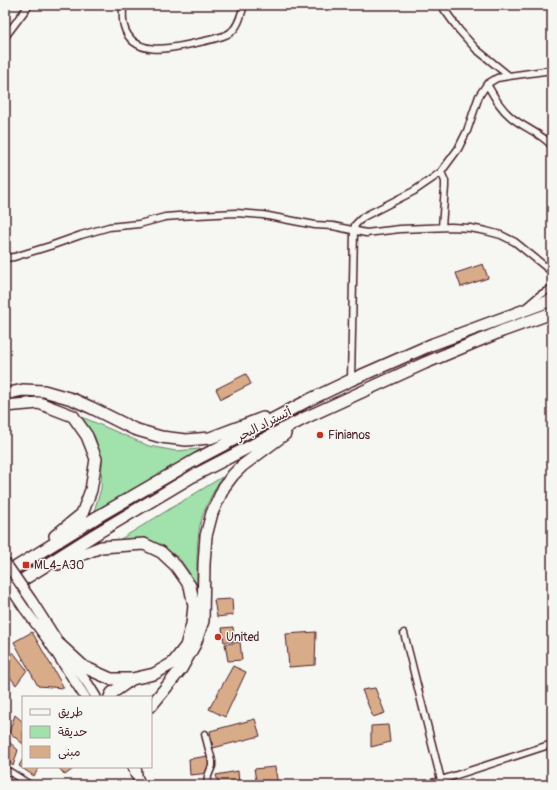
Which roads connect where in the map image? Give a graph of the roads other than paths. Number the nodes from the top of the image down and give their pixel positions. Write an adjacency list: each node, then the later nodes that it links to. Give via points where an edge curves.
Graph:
1 (29, 5): 5 (street)
2 (123, 5): 3 (street, via 123,23 127,34 137,44 154,49 184,46 230,34 238,25)
3 (244, 5)
4 (441, 5): 7 (street, via 471,44)
5 (5, 37)
6 (552, 70): 7 (street)
7 (509, 76): 8 (street, via 497,78)
8 (487, 84): 9 (street, via 511,118 542,136); 10 (street, via 479,96 458,149)
9 (552, 146)
10 (441, 172): 11 (street, via 445,181); 12 (street, via 414,191 363,217 355,225)
11 (442, 227): 12 (street, via 400,228 366,233); 14 (street, via 470,228 501,235 519,244)
12 (354, 231): 13 (street, via 248,213 183,215 96,230); 19 (street)
13 (5, 258)
14 (552, 272)
15 (552, 288): 17 (street)
16 (552, 300): 17 (highway, أتستراد البحر)
17 (523, 310): 19 (highway, أتستراد البحر, via 433,344)
18 (552, 313): 23 (highway, أتستراد البحر, via 425,363)
19 (352, 380): 21 (highway, أتستراد البحر)
20 (5, 394): 21 (highway, via 23,390 44,391 92,408 134,429 161,437 186,440 210,438)
21 (309, 400): 24 (highway, أتستراد البحر, via 197,459)
22 (5, 406): 24 (highway, via 39,403 73,416 87,436 96,459 91,490 82,514)
23 (307, 417): 26 (highway, أتستراد البحر, via 193,476); 36 (highway, via 242,466 224,488 212,513 206,536 203,621 195,644 181,669)
24 (32, 557): 27 (highway, أتستراد البحر)
25 (5, 562): 31 (main road, bridge)
26 (35, 572): 29 (highway, أتستراد البحر); 32 (highway, via 101,547 144,544 161,552 176,566 190,586 194,606 186,646 173,663 154,674)
27 (5, 574)
28 (5, 580): 33 (main road, bridge)
29 (5, 591)
30 (404, 633): 41 (street)
31 (60, 645): 32 (highway, via 84,667 111,679); 34 (main road)
32 (132, 679): 35 (highway)
33 (84, 696)
34 (95, 696)
35 (110, 696)
36 (152, 705)
37 (205, 734): 44 (street, via 212,761)
38 (552, 744): 41 (street)
39 (135, 769): 43 (main road)
40 (5, 771): 42 (street)
41 (441, 780): 45 (street)
42 (30, 785)
43 (141, 785)
44 (207, 785)
45 (426, 785)

